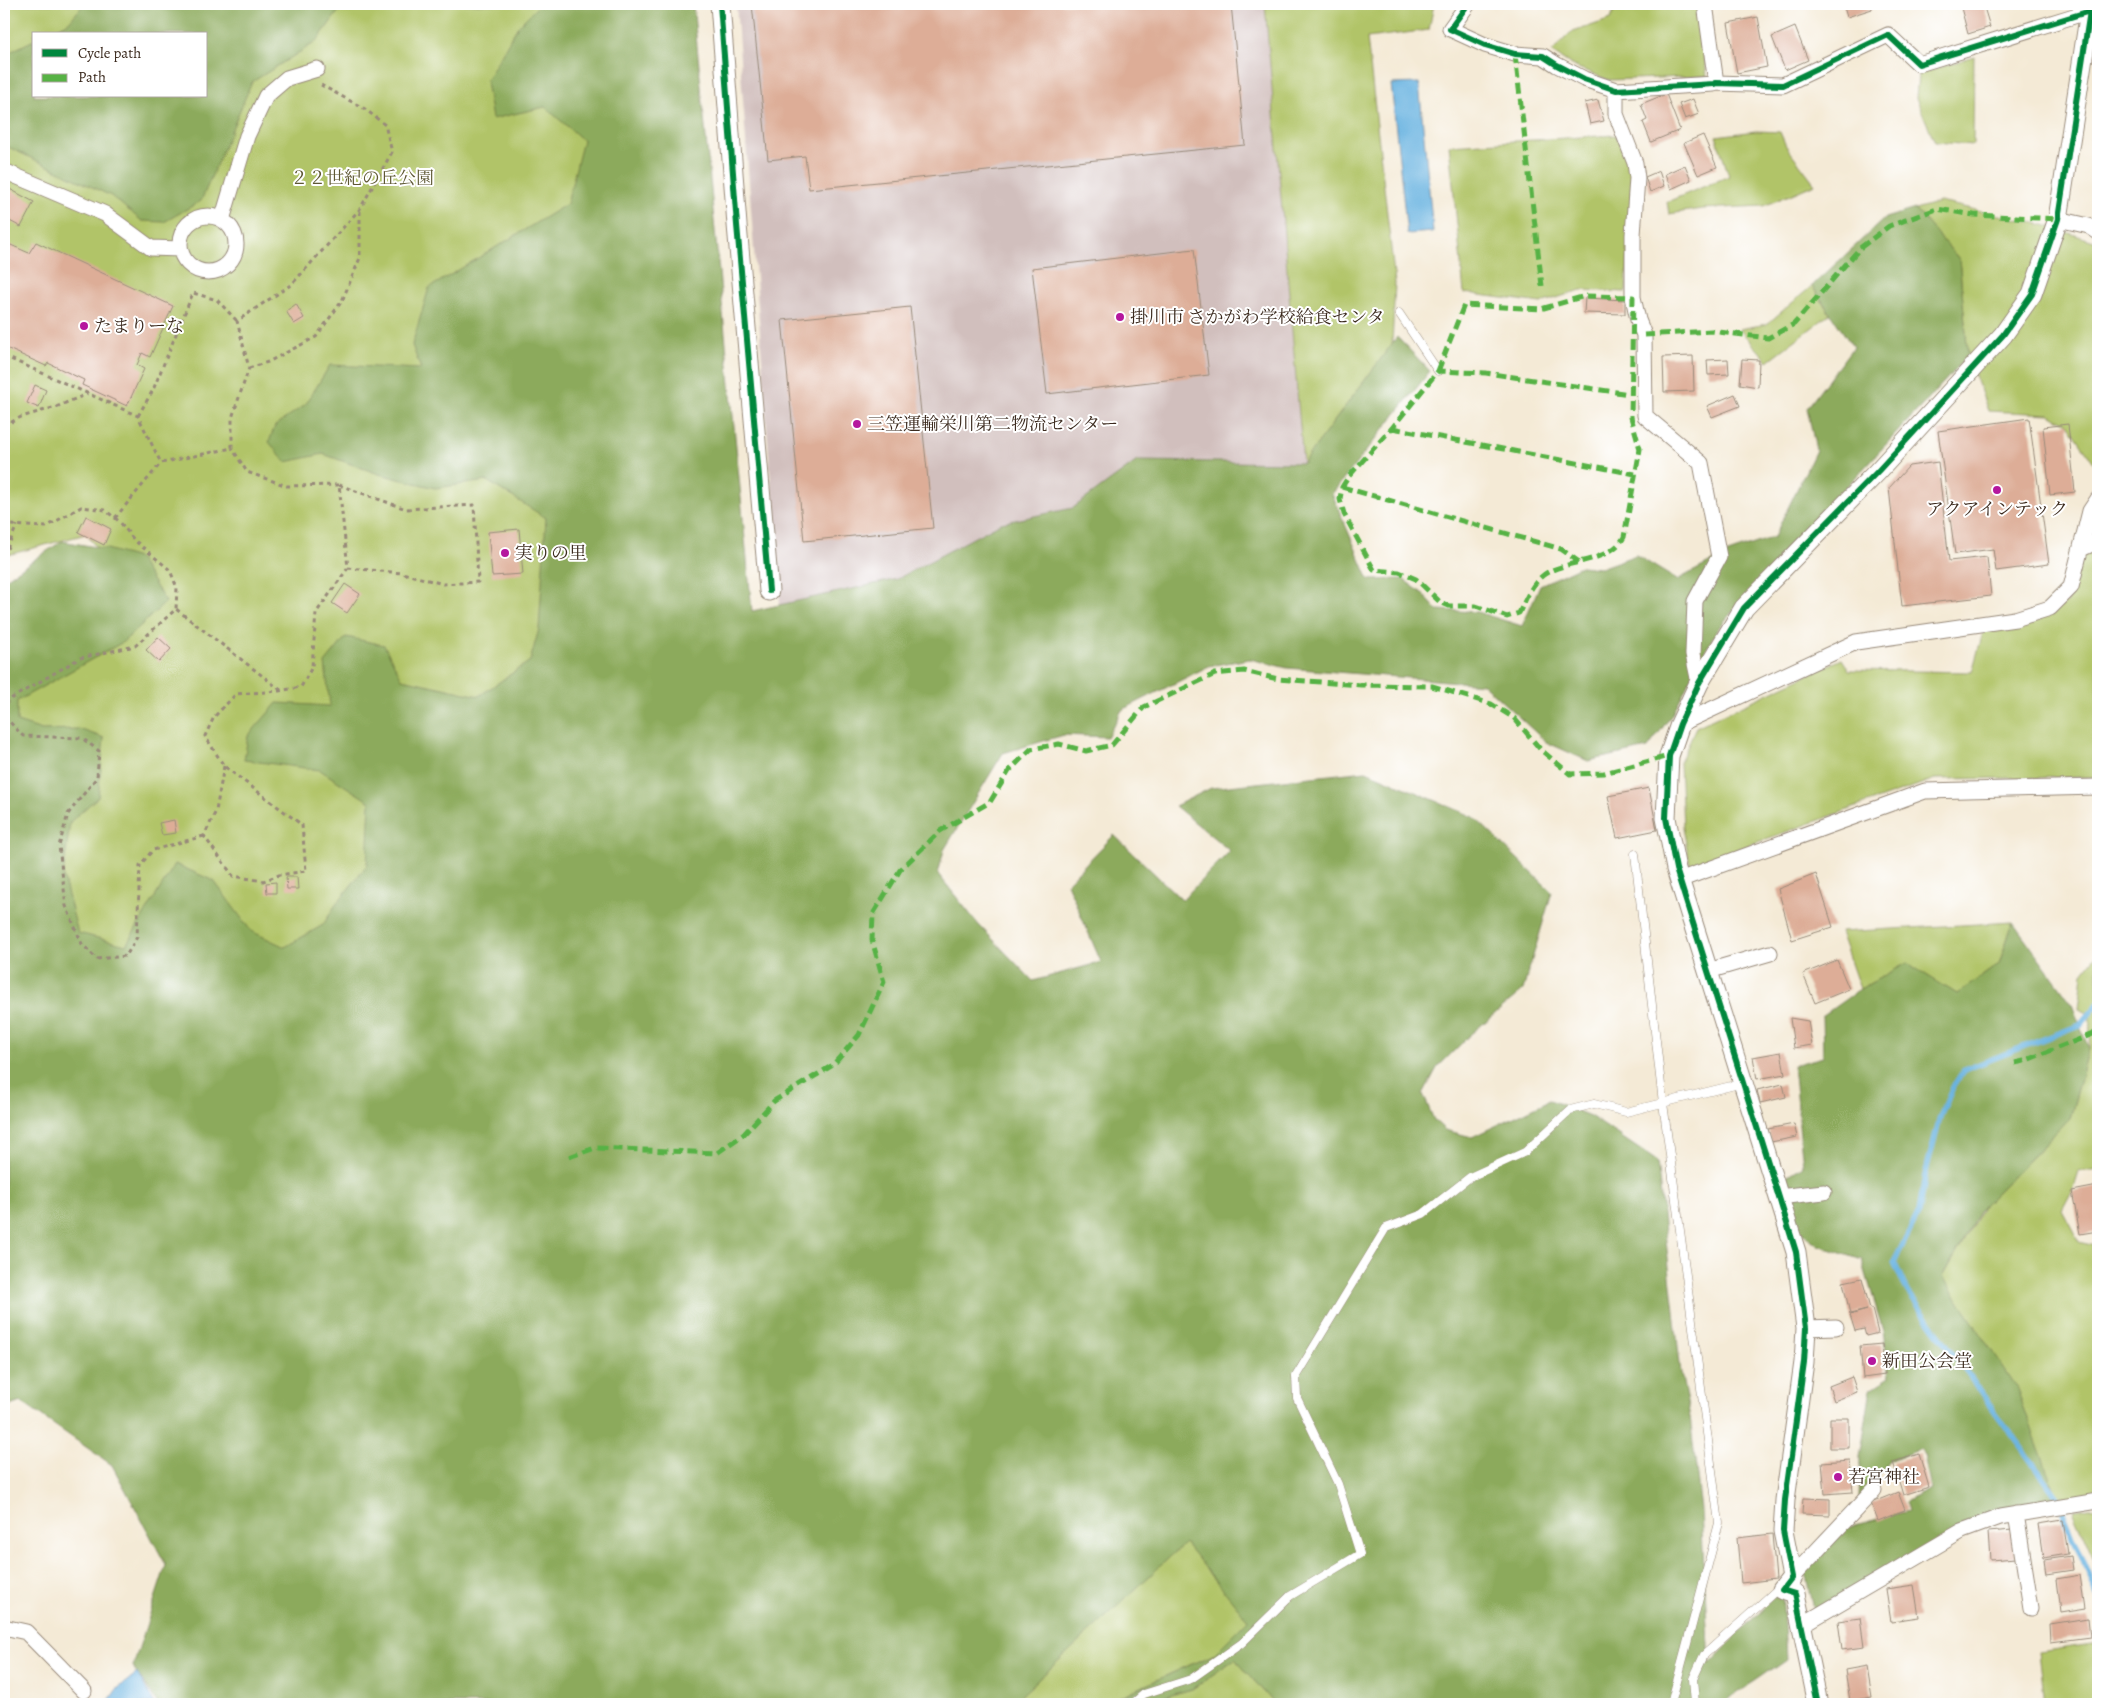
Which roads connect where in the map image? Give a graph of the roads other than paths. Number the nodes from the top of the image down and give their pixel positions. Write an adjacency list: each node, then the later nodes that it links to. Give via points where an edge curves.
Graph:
1 (720, 4): 18 (street)
2 (1468, 4): 7 (street, via 1450,29 1515,54 1544,56 1584,79)
3 (1705, 4): 6 (street)
4 (2093, 14): 6 (street, via 1919,64 1888,35 1783,85); 9 (street)
5 (317, 76): 10 (street, via 287,78 266,96 247,136)
6 (1716, 83): 7 (street)
7 (1616, 90): 19 (street, via 1616,114 1635,163 1637,178 1632,235 1633,298 1644,335 1645,416 1701,463 1719,557 1695,601 1692,654)
8 (4, 171): 12 (street, via 105,214 151,248)
9 (2058, 219): 11 (street, via 2088,226); 19 (street, via 2032,294 2003,335 1878,471 1744,608)
10 (222, 220): 12 (street, via 204,216 196,219 183,231); 12 (street, via 234,234 236,243 235,252 224,267 206,272 197,270 183,258)
11 (2098, 232)
12 (180, 249)
13 (1398, 313): 14 (lane)
14 (1438, 371)
15 (2098, 499): 17 (street, via 2090,511)
16 (2098, 541): 17 (street)
17 (2081, 549): 20 (street, via 2071,587 2050,608 2015,619 1856,642)
18 (768, 591)
19 (1699, 683): 20 (street)
20 (1680, 724): 23 (street, via 1669,756 1666,818)
21 (2098, 787): 23 (street, via 1925,791)
22 (1635, 854): 27 (lane)
23 (1679, 880): 25 (street)
24 (1770, 953): 25 (street)
25 (1708, 971): 26 (street)
26 (1742, 1083): 27 (lane); 29 (street)
27 (1663, 1103): 40 (lane, via 1626,1112 1594,1104 1570,1110 1525,1152 1470,1177 1423,1214 1386,1228 1296,1376 1297,1398 1338,1484 1360,1554 1290,1596 1242,1643 1191,1679 1144,1694); 41 (lane, via 1719,1523)
28 (1824, 1192): 29 (street)
29 (1778, 1197): 31 (street, via 1796,1252)
30 (1836, 1326): 31 (street)
31 (1806, 1328): 35 (street, via 1783,1530)
32 (1874, 1490): 35 (street)
33 (2098, 1501): 34 (street)
34 (2016, 1514): 36 (street); 37 (street, via 1962,1531)
35 (1792, 1577): 37 (street, via 1782,1590 1795,1594); 42 (lane, via 1704,1655 1693,1679)
36 (2031, 1608)
37 (1802, 1625): 43 (street)
38 (4, 1627): 39 (street, via 26,1632)
39 (84, 1692)
40 (1132, 1704)
41 (1671, 1704)
42 (1695, 1704)
43 (1818, 1704)

